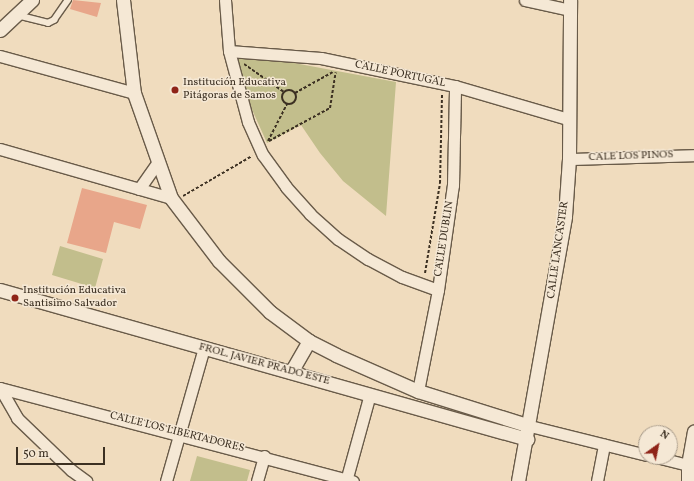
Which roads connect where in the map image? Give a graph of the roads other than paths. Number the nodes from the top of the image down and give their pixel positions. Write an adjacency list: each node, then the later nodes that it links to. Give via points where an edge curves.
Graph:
1 (32, 0): 7 (street)
2 (68, 0): 7 (lane, via 54,20 48,23)
3 (123, 0): 12 (street)
4 (225, 0): 9 (street)
5 (525, 0): 6 (street)
6 (570, 5): 13 (street, CALLE LANCASTER)
7 (17, 15): 8 (street)
8 (0, 30)
9 (229, 51): 11 (street, CALLE PORTUGAL); 21 (street, via 248,122 265,146 291,193 338,239 368,259 402,277 423,278)
10 (0, 56): 12 (street)
11 (455, 86): 13 (street, CALLE PORTUGAL); 21 (street, CALLE DUBLIN, via 453,185)
12 (134, 93): 17 (street)
13 (568, 119): 16 (street, CALLE LANCASTER)
14 (0, 149): 18 (street)
15 (694, 155): 16 (street, CALE LOS PINOS)
16 (569, 159): 28 (street, CALLE LANCASTER, via 565,216)
17 (158, 162): 18 (street); 19 (street)
18 (139, 189): 19 (street)
19 (172, 200): 22 (street, via 219,261 270,312)
20 (0, 290): 23 (street, FROL. JAVIER PRADO ESTE)
21 (438, 290): 26 (street, CALLE DUBLIN)
22 (309, 341): 24 (street); 26 (street)
23 (204, 348): 24 (street, FROL. JAVIER PRADO ESTE); 30 (street)
24 (291, 372): 27 (street, FROL. JAVIER PRADO ESTE)
25 (0, 388): 30 (street, CALLE LOS LIBERTADORES); 38 (street, via 17,418 61,461)
26 (418, 391): 28 (street)
27 (370, 394): 31 (street, FROL. JAVIER PRADO ESTE); 37 (street)
28 (530, 426): 31 (street, CALLE LANCASTER); 32 (street)
29 (694, 432): 36 (street)
30 (181, 434): 34 (street, CALLE LOS LIBERTADORES); 39 (street)
31 (527, 439): 41 (street, CALLE LANCASTER)
32 (604, 445): 33 (street); 42 (street)
33 (638, 453)
34 (264, 456): 37 (street, CALLE LOS LIBERTADORES); 40 (street)
35 (678, 462): 36 (street)
36 (688, 465): 43 (street)
37 (349, 480)
38 (86, 481)
39 (166, 481)
40 (257, 481)
41 (518, 481)
42 (597, 481)
43 (688, 481)

